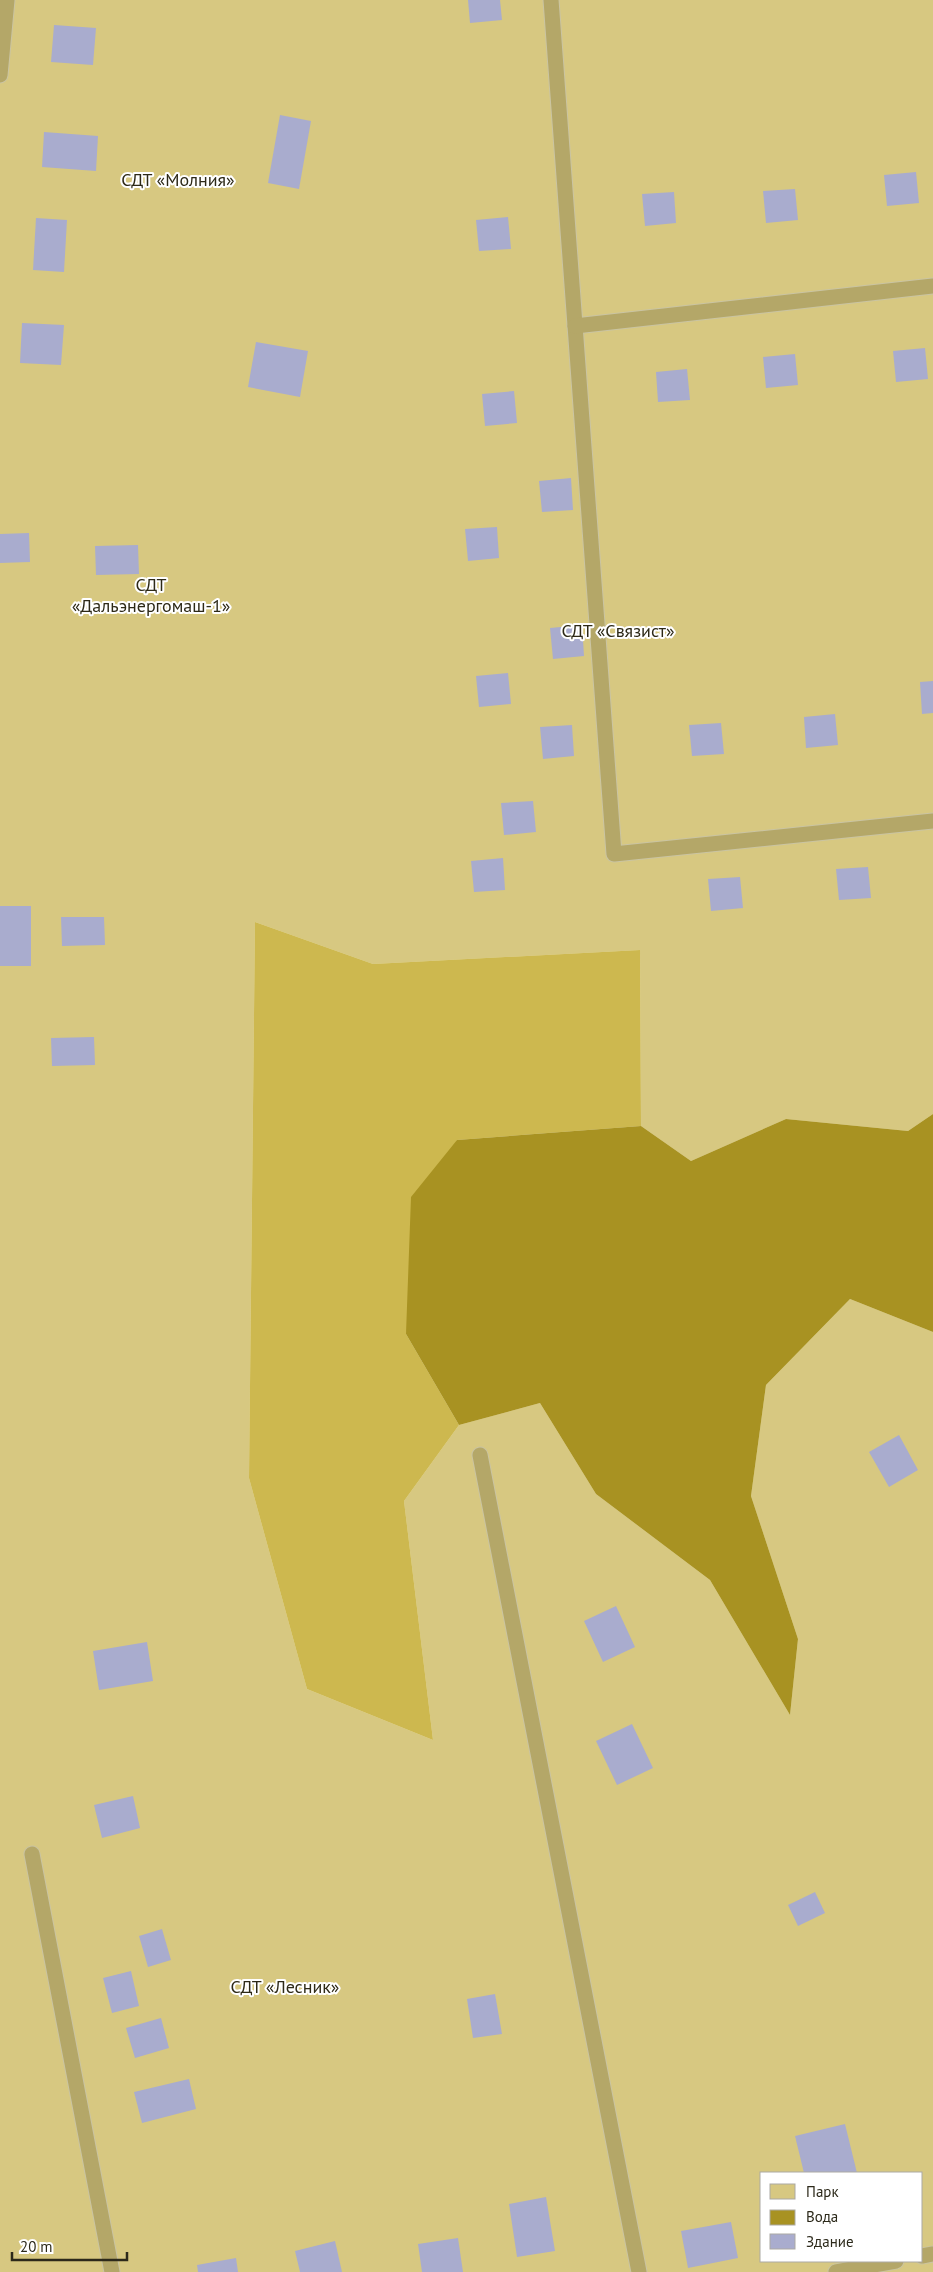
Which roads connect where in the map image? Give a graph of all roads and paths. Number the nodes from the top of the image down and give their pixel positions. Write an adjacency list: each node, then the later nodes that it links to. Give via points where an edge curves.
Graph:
1 (7, 0): 3 (lane)
2 (551, 0): 5 (lane)
3 (0, 75)
4 (933, 286): 5 (lane)
5 (575, 326): 6 (lane, via 614,854)
6 (933, 821)
7 (480, 1455): 11 (lane)
8 (32, 1854): 10 (lane)
9 (891, 2262): 12 (lane)
10 (112, 2272)
11 (639, 2272)
12 (836, 2272)

